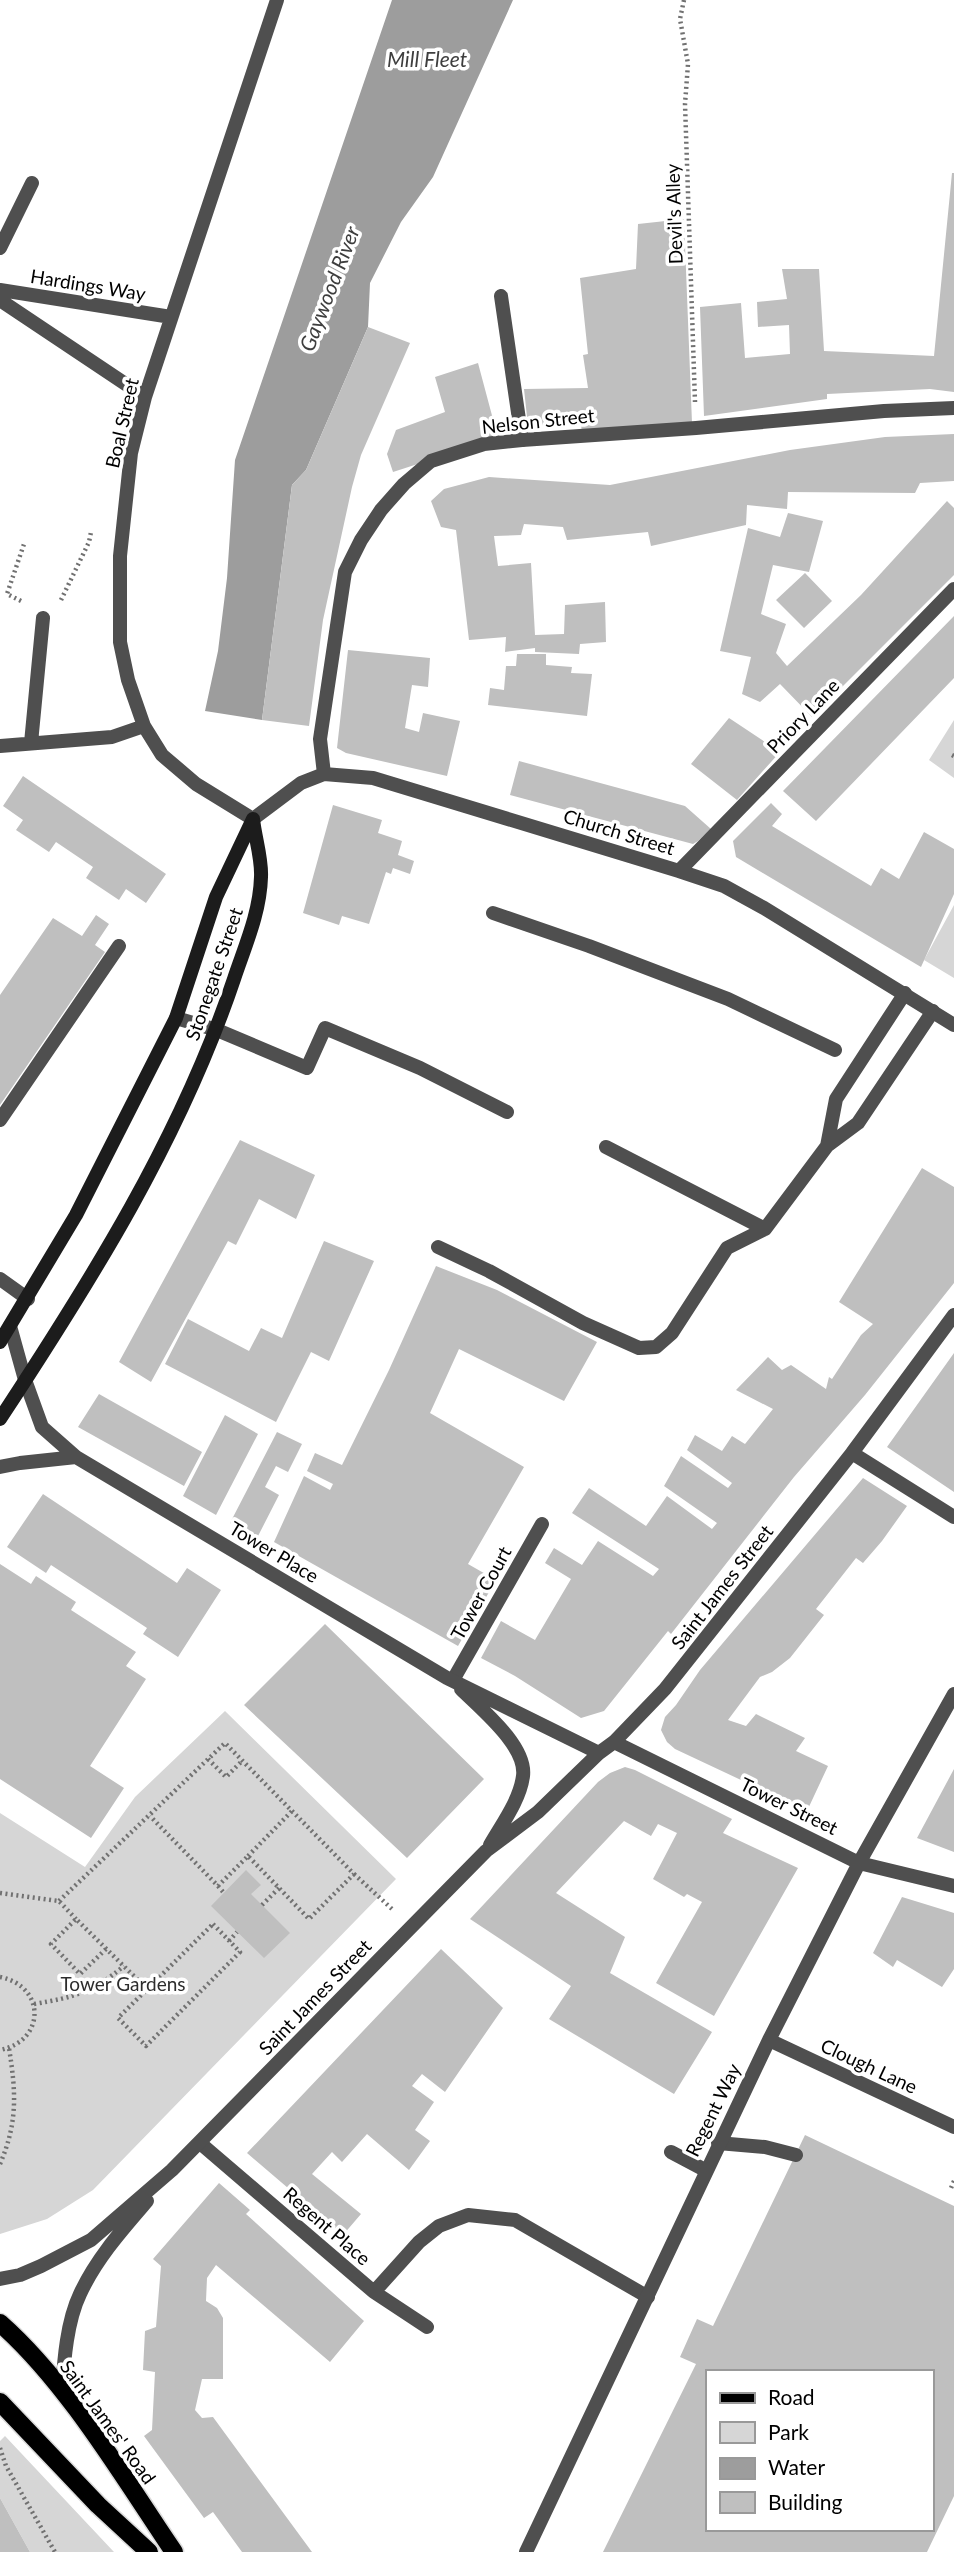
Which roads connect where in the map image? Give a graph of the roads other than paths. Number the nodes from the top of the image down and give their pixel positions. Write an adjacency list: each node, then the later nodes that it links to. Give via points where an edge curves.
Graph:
1 (277, 0): 7 (street, Boal Street)
2 (32, 183): 3 (street)
3 (0, 248)
4 (0, 290): 7 (street, Hardings Way)
5 (501, 296): 10 (street)
6 (0, 300): 8 (street, Hardings Way)
7 (171, 317): 8 (street, Boal Street)
8 (145, 397): 13 (street, Boal Street, via 131,453 120,556 120,642)
9 (954, 408): 10 (street, Nelson Street)
10 (522, 440): 16 (street, Nelson Street, via 484,444 431,461 388,501 361,540 345,572 320,739)
11 (954, 589): 18 (street, Priory Lane)
12 (43, 618): 14 (street)
13 (144, 726): 14 (street, via 112,737); 17 (street, Boal Street, via 162,755 196,784)
14 (31, 743): 15 (street)
15 (0, 746)
16 (324, 774): 17 (street, via 301,783); 18 (street, Church Street, via 373,778)
17 (253, 819): 23 (street, Stonegate Street, via 216,897); 25 (street, Stonegate Street, via 261,874 258,907)
18 (679, 871): 21 (street, Church Street, via 724,886)
19 (493, 913): 26 (street, via 728,999)
20 (119, 946): 28 (street)
21 (905, 993): 22 (street, Church Street); 29 (street, via 836,1099)
22 (933, 1011): 24 (street, Church Street); 29 (street, via 858,1123)
23 (176, 1018): 25 (street); 34 (street, Stonegate Street)
24 (954, 1025)
25 (216, 1030): 27 (street, via 307,1068 325,1028); 38 (street, Stonegate Street, via 178,1120 131,1210)
26 (835, 1050)
27 (507, 1112)
28 (0, 1120)
29 (827, 1146): 31 (street)
30 (606, 1147): 31 (street)
31 (765, 1229): 32 (street, via 727,1248 672,1333 656,1347 639,1348)
32 (438, 1247)
33 (0, 1279): 34 (street)
34 (28, 1299): 36 (street, Stonegate Street)
35 (954, 1315): 40 (street, Saint James Street)
36 (10, 1326): 37 (street, Stonegate Street); 38 (street, Tower Place)
37 (0, 1342)
38 (25, 1380): 39 (street, Stonegate Street); 41 (street, Tower Place, via 42,1427)
39 (0, 1419)
40 (852, 1453): 43 (street); 47 (street, Saint James Street, via 665,1689)
41 (76, 1457): 42 (street); 45 (street, Tower Place)
42 (0, 1467)
43 (954, 1517)
44 (542, 1524): 45 (street, Tower Court)
45 (453, 1680): 48 (street, Tower Place); 49 (street, Tower Place, via 511,1741)
46 (954, 1694): 51 (street, Regent Way)
47 (614, 1742): 48 (street, Saint James Street); 51 (street, Tower Street)
48 (599, 1753): 50 (street, Saint James Street, via 538,1812)
49 (523, 1775): 50 (street, Saint James Street, via 513,1804)
50 (486, 1851): 55 (street, Saint James Street)
51 (859, 1863): 52 (street, Tower Street); 53 (street, Regent Way)
52 (954, 1886)
53 (769, 2040): 54 (street, Clough Lane); 56 (street, Regent Way)
54 (954, 2127)
55 (200, 2143): 59 (street, Saint James Street); 62 (street, Regent Place)
56 (718, 2143): 58 (street); 60 (street, Regent Way)
57 (671, 2152): 60 (street)
58 (796, 2155)
59 (172, 2170): 61 (street, Saint James Street, via 91,2240 20,2275); 66 (street, Saint James Street, via 104,2252 78,2297 64,2356)
60 (705, 2170): 63 (street, Regent Way)
61 (0, 2279)
62 (374, 2292): 63 (street, Regent Place, via 419,2242 439,2226 468,2215 514,2220); 65 (street)
63 (648, 2297): 70 (street, Regent Way)
64 (0, 2323): 66 (main road, Saint James' Road)
65 (427, 2327)
66 (62, 2390): 69 (main road, Saint James' Road)
67 (0, 2402): 68 (main road)
68 (149, 2552)
69 (174, 2552)
70 (526, 2552)

